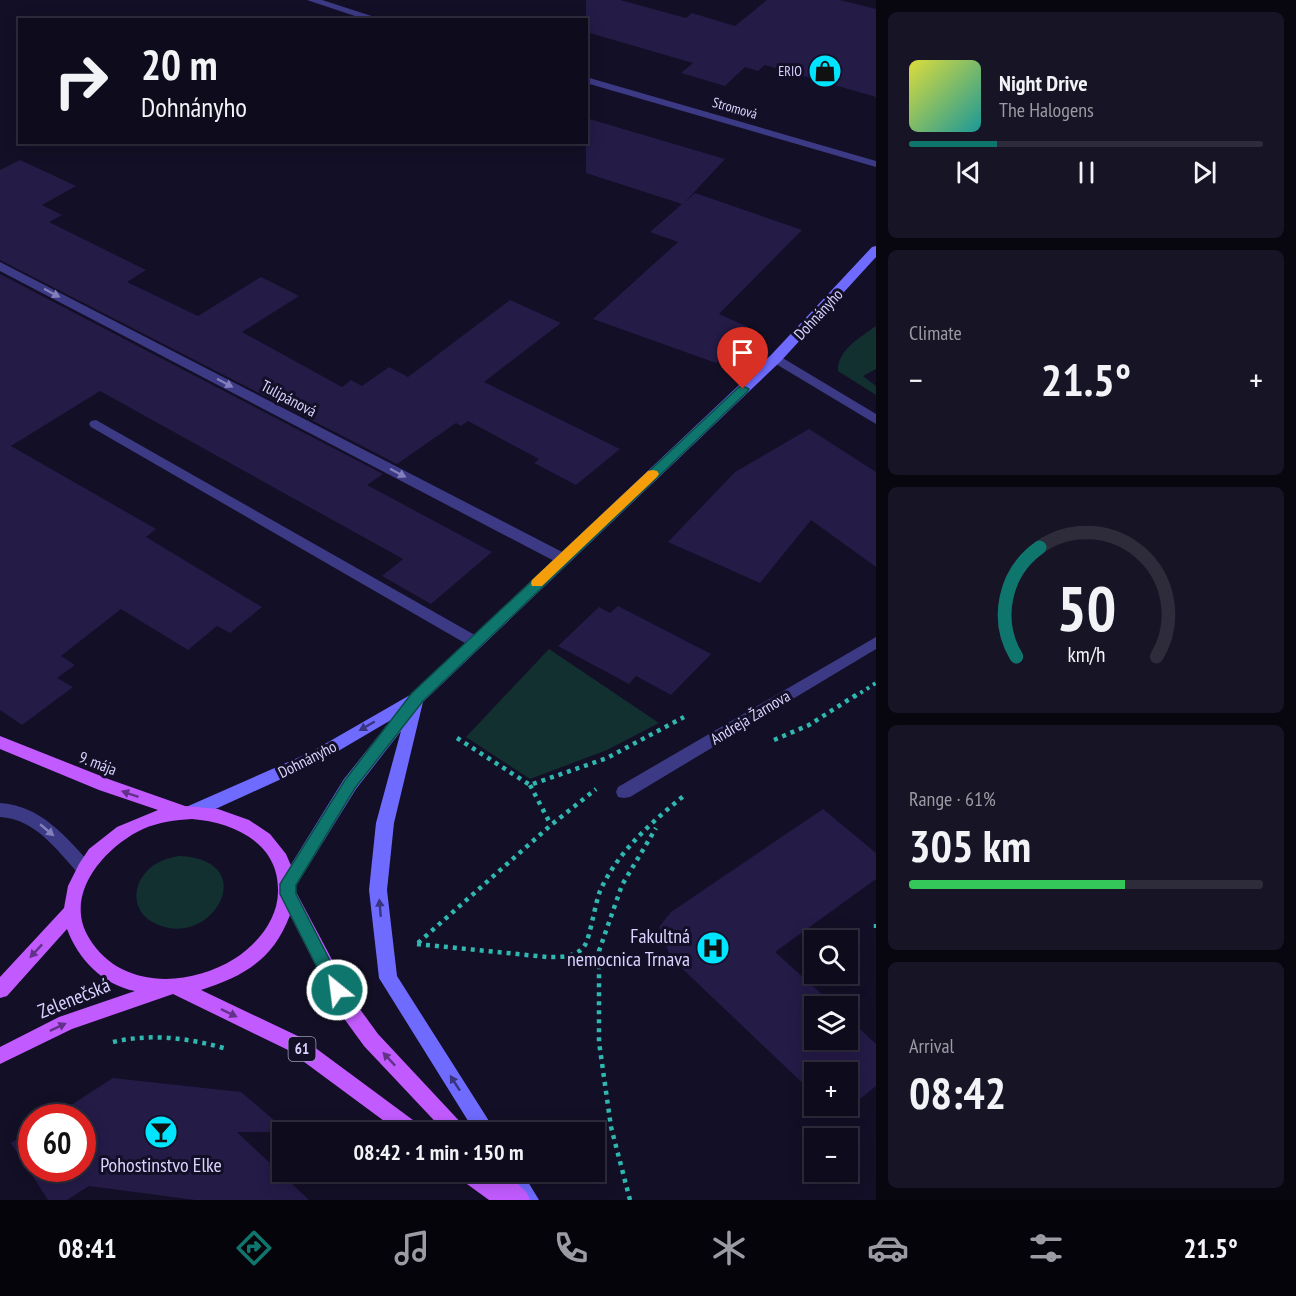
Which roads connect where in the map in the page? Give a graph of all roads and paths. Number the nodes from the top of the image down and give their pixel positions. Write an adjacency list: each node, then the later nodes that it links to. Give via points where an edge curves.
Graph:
1 (312, 0): 2 (street)
2 (373, 18)
3 (588, 81): 4 (street, Stromová)
4 (876, 164)
5 (876, 250): 7 (street, Dohnányho)
6 (0, 266): 10 (street, Tulipánová, one-way to 10)
7 (776, 358): 8 (street); 10 (street, Dohnányho)
8 (876, 420)
9 (96, 424): 11 (street)
10 (563, 559): 11 (street, Dohnányho)
11 (475, 642): 14 (street, Dohnányho)
12 (876, 642): 21 (street, Andreja Žarnova)
13 (876, 683): 18 (path, via 809,725)
14 (418, 697): 24 (street, Dohnányho, one-way to 24, via 317,756); 28 (street, Dohnányho, via 350,784); 37 (street, one-way to 14, via 388,978 378,890 385,823)
15 (457, 738): 20 (path)
16 (658, 739): 20 (path, via 684,717 607,758)
17 (0, 742): 24 (main road, 9. mája / 61, one-way to 17, via 105,785)
18 (770, 742)
19 (604, 782): 25 (path)
20 (530, 785): 25 (path)
21 (624, 792)
22 (687, 792): 25 (path, via 652,822 608,875 585,945 568,957 417,944)
23 (0, 810): 27 (street, one-way to 27, via 11,809 43,825)
24 (189, 812): 27 (main road, 61, via 161,816 127,829 99,850); 28 (main road, 61, via 227,817 257,832 278,855)
25 (551, 825)
26 (656, 828): 44 (path, via 622,885 599,951 599,1042 611,1127)
27 (84, 868): 29 (main road, 61, via 75,890)
28 (288, 889): 30 (main road, 61, via 285,913 276,932 254,957 224,976 201,984); 36 (main road, 61, one-way to 28, via 371,1040 347,1007)
29 (73, 911): 30 (main road, 61, via 80,940 100,965 130,981); 31 (main road, one-way to 31)
30 (172, 987): 34 (main road, Zelenečská / 61, one-way to 30, via 66,1023); 35 (main road, 61, one-way to 35, via 295,1044)
31 (0, 990)
32 (101, 1046): 33 (path, via 123,1040 174,1037)
33 (236, 1052)
34 (0, 1056)
35 (400, 1122)
36 (448, 1122)
37 (480, 1122)
38 (481, 1182): 41 (main road)
39 (503, 1182): 42 (main road)
40 (517, 1182): 43 (street)
41 (506, 1200)
42 (520, 1200)
43 (529, 1200)
44 (630, 1200)

